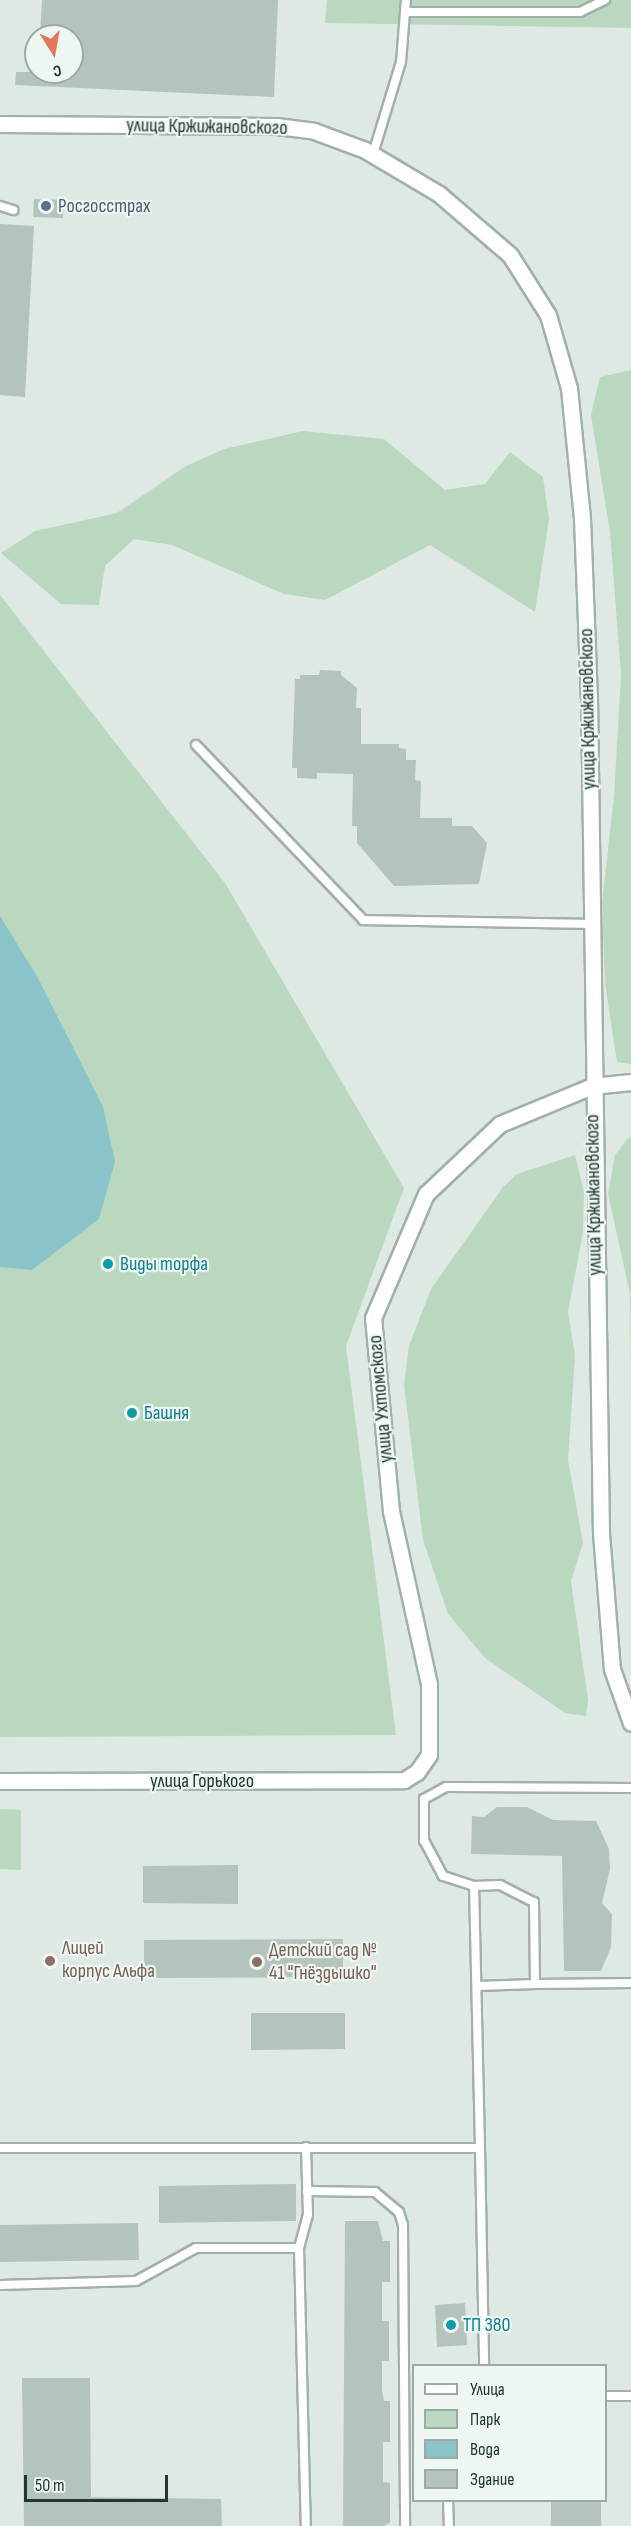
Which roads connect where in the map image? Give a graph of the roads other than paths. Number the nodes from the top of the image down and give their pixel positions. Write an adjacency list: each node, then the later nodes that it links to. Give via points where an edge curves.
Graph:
1 (406, 0): 3 (lane)
2 (605, 0): 3 (lane, via 580,12)
3 (405, 12): 5 (lane, via 401,62)
4 (0, 123): 5 (street, улица Кржижановского, via 276,126 314,131)
5 (373, 154): 9 (street, улица Кржижановского, via 439,194 510,255 548,315 560,350 575,432 582,518)
6 (0, 206): 7 (lane)
7 (13, 210)
8 (196, 745): 9 (lane, via 363,920)
9 (590, 924): 11 (street, улица Кржижановского)
10 (631, 1082): 11 (street, улица Ухтомского)
11 (592, 1086): 12 (street, улица Кржижановского, via 603,1579 612,1669); 13 (street, улица Ухтомского, via 500,1124 426,1194 373,1318 391,1511 429,1684 429,1755)
12 (631, 1723)
13 (411, 1776): 14 (street, улица Горького)
14 (0, 1781)
15 (631, 1788): 16 (lane, via 446,1787 434,1791 424,1799 424,1841 443,1876)
16 (474, 1886): 18 (lane, via 501,1885 534,1902); 19 (lane)
17 (631, 1983): 18 (lane)
18 (535, 1984): 19 (lane)
19 (478, 1986): 22 (lane)
20 (306, 2147): 21 (lane); 22 (lane); 23 (lane)
21 (0, 2148)
22 (480, 2148): 26 (lane)
23 (307, 2191): 24 (lane, via 308,2215); 31 (lane, via 375,2192 399,2212 403,2232)
24 (299, 2248): 25 (lane, via 195,2248 136,2281); 30 (lane)
25 (0, 2285)
26 (484, 2364)
27 (607, 2396): 28 (lane)
28 (631, 2396)
29 (448, 2502): 32 (lane)
30 (306, 2526)
31 (405, 2526)
32 (449, 2526)

